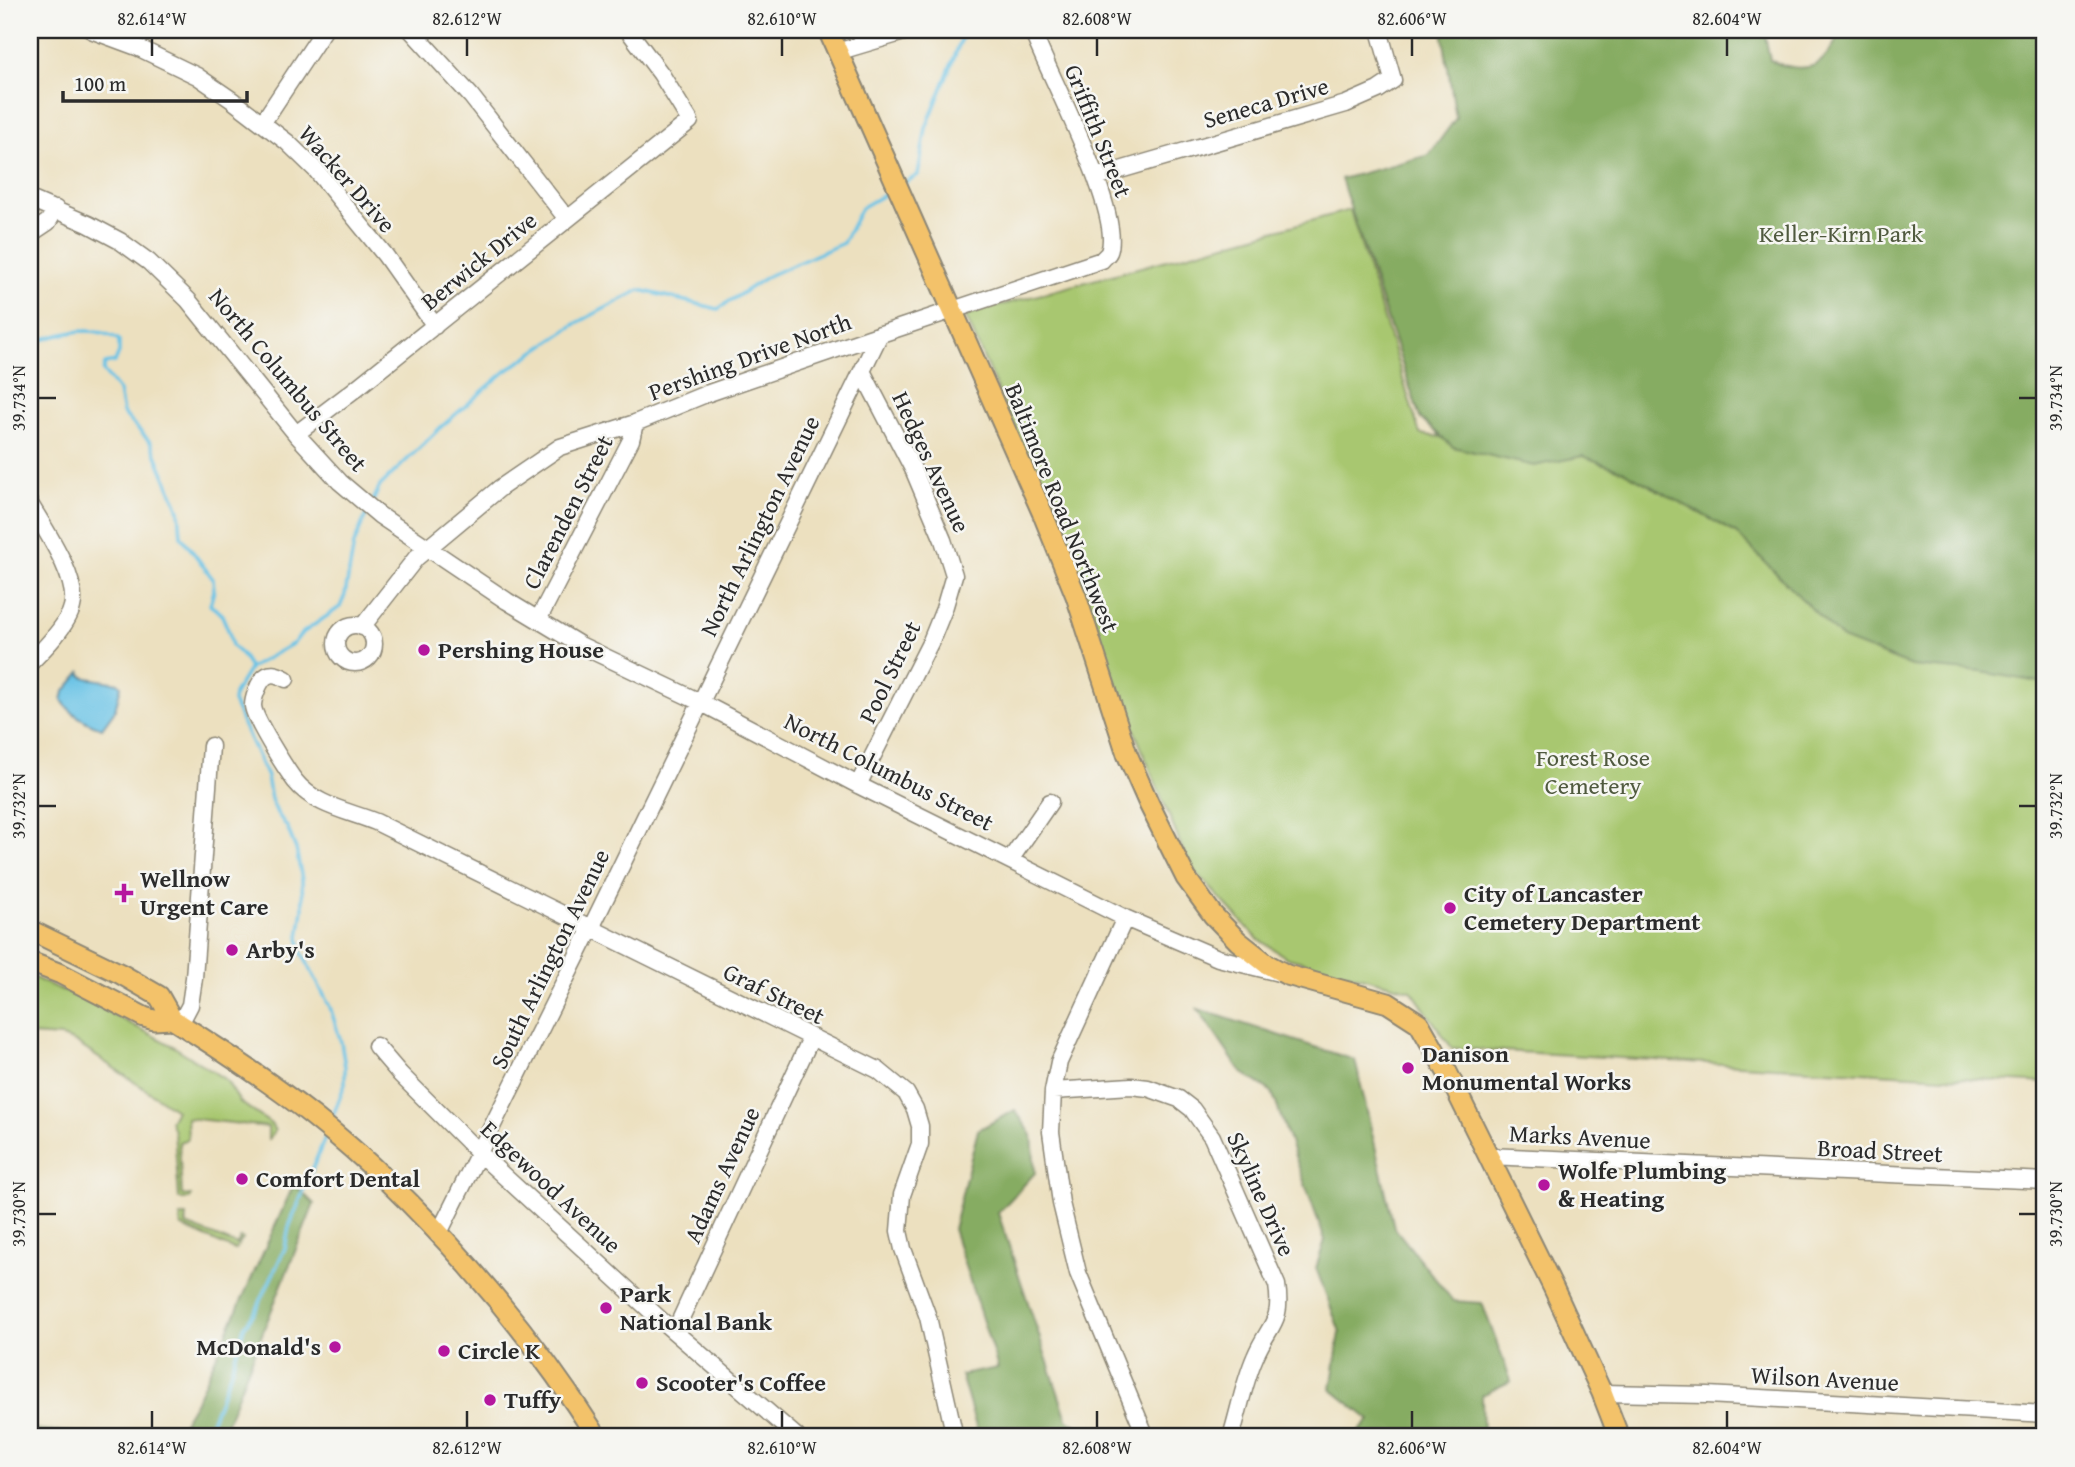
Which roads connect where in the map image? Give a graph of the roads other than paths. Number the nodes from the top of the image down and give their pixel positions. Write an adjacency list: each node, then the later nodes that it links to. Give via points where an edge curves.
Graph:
1 (91, 30): 10 (street, Wacker Drive, via 197,76)
2 (324, 30): 10 (street)
3 (411, 30): 14 (street, via 471,96)
4 (628, 30): 14 (street, Berwick Drive, via 690,121)
5 (828, 30): 9 (main road, Baltimore Road Northwest)
6 (911, 30): 9 (street)
7 (1032, 30): 11 (street, Griffith Street)
8 (1379, 30): 11 (street, Seneca Drive, via 1393,80 1378,90 1346,104)
9 (837, 52): 17 (main road, Baltimore Road Northwest)
10 (263, 122): 18 (street, Wacker Drive, via 316,170)
11 (1096, 177): 16 (street, Griffith Street, via 1108,218)
12 (30, 199): 13 (street, North Columbus Street)
13 (56, 209): 15 (street, via 48,222); 22 (street, North Columbus Street, via 120,241 163,274)
14 (567, 219): 18 (street, Berwick Drive)
15 (30, 234)
16 (1109, 252): 17 (street, Pershing Drive North, via 1088,267)
17 (952, 310): 19 (street, Pershing Drive North); 39 (main road, Baltimore Road Northwest, via 1042,512 1076,596 1127,754 1173,853 1213,915 1252,953)
18 (435, 326): 22 (street, Berwick Drive)
19 (880, 334): 20 (street, North Arlington Avenue); 21 (street, Pershing Drive North)
20 (862, 371): 25 (street, Hedges Avenue, via 913,469); 30 (street, North Arlington Avenue)
21 (635, 423): 24 (street, Pershing Drive North, via 560,447 500,488); 26 (street, Clarenden Street, via 631,440)
22 (296, 434): 24 (street, North Columbus Street, via 368,507)
23 (30, 504): 28 (street, via 66,568 74,604)
24 (428, 548): 26 (street, North Columbus Street); 27 (street, Pershing Drive North)
25 (954, 575): 32 (street, Pool Street, via 931,642)
26 (538, 620): 30 (street, North Columbus Street)
27 (362, 627)
28 (30, 663)
29 (285, 679): 36 (street, Graf Street, via 268,674 253,706 296,783 330,807 376,822)
30 (701, 702): 32 (street, North Columbus Street); 36 (street, South Arlington Avenue)
31 (211, 746): 40 (street, via 194,978 190,1004)
32 (858, 785): 34 (street, North Columbus Street)
33 (1050, 802): 34 (street)
34 (1010, 860): 35 (street, North Columbus Street)
35 (1125, 918): 39 (street, North Columbus Street, via 1218,958); 43 (street, via 1065,1045)
36 (591, 928): 41 (street, Graf Street); 44 (street, South Arlington Avenue)
37 (30, 930): 40 (main road, via 159,996)
38 (30, 962): 40 (main road, via 144,1017)
39 (1287, 975): 45 (main road, North Columbus Street, via 1388,1003 1419,1023)
40 (176, 1021): 48 (main road, via 310,1114)
41 (811, 1038): 49 (street, Adams Avenue); 54 (street, Graf Street, via 886,1075 915,1108 919,1144 902,1195 899,1231 928,1317)
42 (376, 1046): 44 (street, Edgewood Avenue)
43 (1053, 1091): 55 (street, via 1051,1132 1068,1238 1091,1307); 56 (street, Skyline Drive, via 1131,1086 1164,1092 1192,1109 1212,1137 1279,1300 1275,1323 1254,1358)
44 (480, 1154): 48 (street, South Arlington Avenue); 49 (street, Edgewood Avenue)
45 (1488, 1156): 46 (street, Marks Avenue); 50 (main road, North Columbus Street)
46 (1712, 1166): 47 (street, Broad Street)
47 (2045, 1181)
48 (438, 1235): 52 (main road, via 549,1366)
49 (675, 1331): 53 (street, Edgewood Avenue)
50 (1602, 1393): 51 (street, Wilson Avenue); 57 (main road, North Columbus Street)
51 (2045, 1414)
52 (597, 1437)
53 (797, 1437)
54 (955, 1437)
55 (1146, 1437)
56 (1231, 1437)
57 (1619, 1437)

